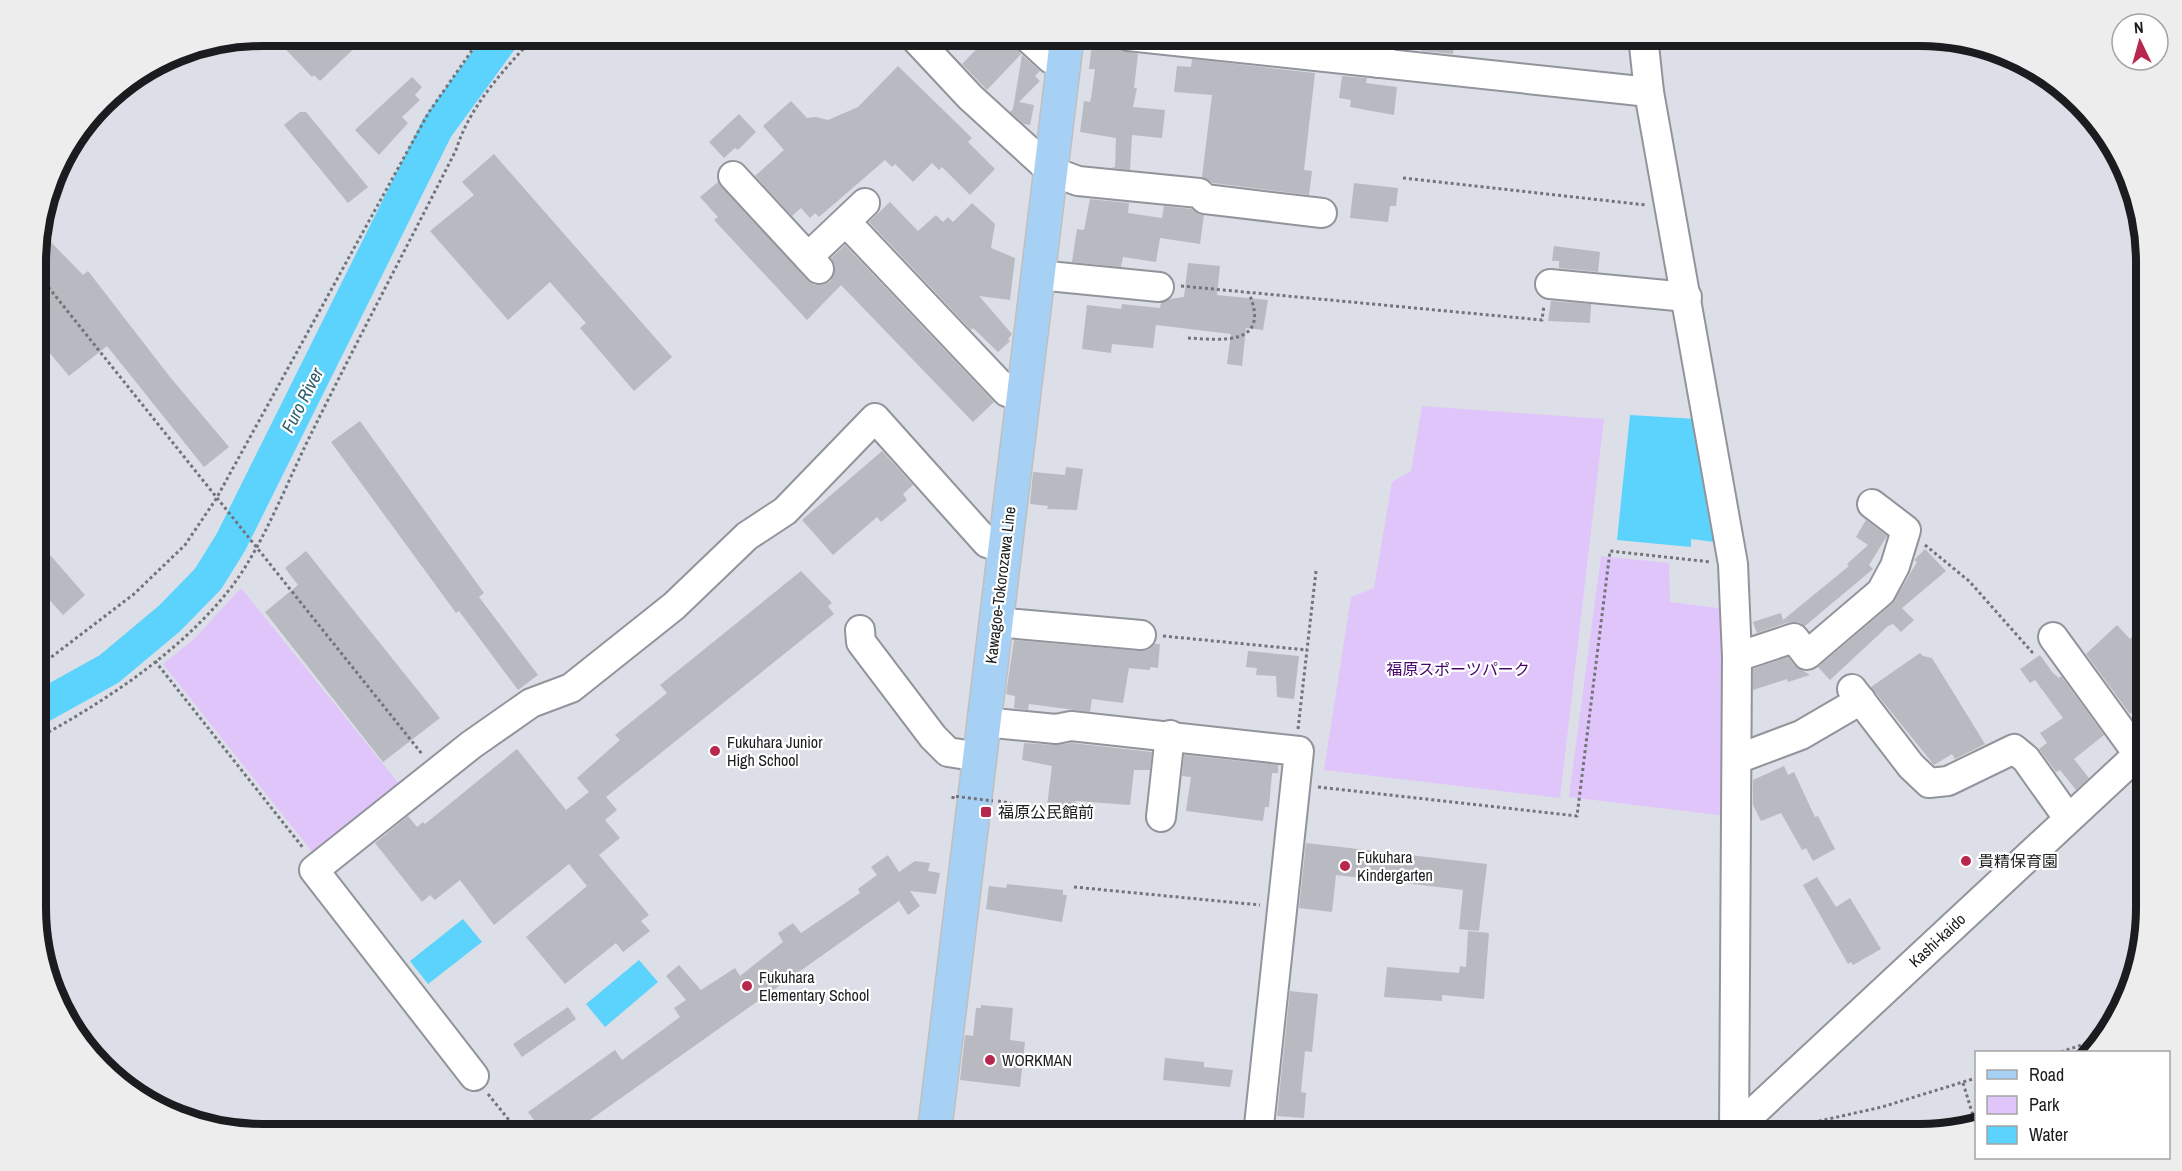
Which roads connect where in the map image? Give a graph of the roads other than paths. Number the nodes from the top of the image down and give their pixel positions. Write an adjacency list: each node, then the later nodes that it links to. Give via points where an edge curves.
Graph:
1 (922, 46): 9 (street)
2 (1037, 46): 6 (street, via 1051,59)
3 (1315, 46): 5 (street)
4 (1644, 46): 8 (street)
5 (1334, 47): 7 (street)
6 (1065, 49): 9 (main road, Kawagoe-Tokorozawa Line)
7 (1381, 50): 8 (street)
8 (1649, 92): 15 (street)
9 (1051, 171): 11 (street, via 1078,181 1199,193 1205,199); 12 (main road, Kawagoe-Tokorozawa Line)
10 (734, 176): 16 (street, via 813,263 855,213 1007,392)
11 (1322, 213)
12 (1038, 274): 14 (street); 16 (main road, Kawagoe-Tokorozawa Line)
13 (1550, 284): 15 (street)
14 (1159, 287)
15 (1687, 297): 23 (street, via 1733,564)
16 (1023, 398): 18 (main road, Kawagoe-Tokorozawa Line)
17 (1872, 504): 23 (street, via 1906,530 1895,566 1881,592 1807,655 1794,638)
18 (1005, 549): 19 (main road, Kawagoe-Tokorozawa Line); 32 (street, via 987,543 875,418 786,511 747,536 674,606 572,688 531,704 437,772 314,870)
19 (995, 622): 21 (street); 24 (main road, Kawagoe-Tokorozawa Line)
20 (860, 630): 28 (street, via 861,642 933,737 948,752)
21 (1141, 635)
22 (2053, 637): 26 (street)
23 (1737, 657): 29 (street)
24 (983, 722): 25 (street); 28 (main road, Kawagoe-Tokorozawa Line)
25 (1170, 735): 30 (street); 34 (street, via 1297,749)
26 (2136, 742)
27 (2136, 756): 31 (street, Kashi-kaido)
28 (979, 757): 33 (main road, Kawagoe-Tokorozawa Line)
29 (1737, 759): 31 (street, via 1801,735 1857,695 1911,766 1929,783 1948,781 2014,749 2026,759); 35 (street)
30 (1161, 817)
31 (2068, 818): 36 (street, Kashi-kaido)
32 (474, 1076)
33 (935, 1124)
34 (1259, 1124)
35 (1738, 1124)
36 (1748, 1124)

